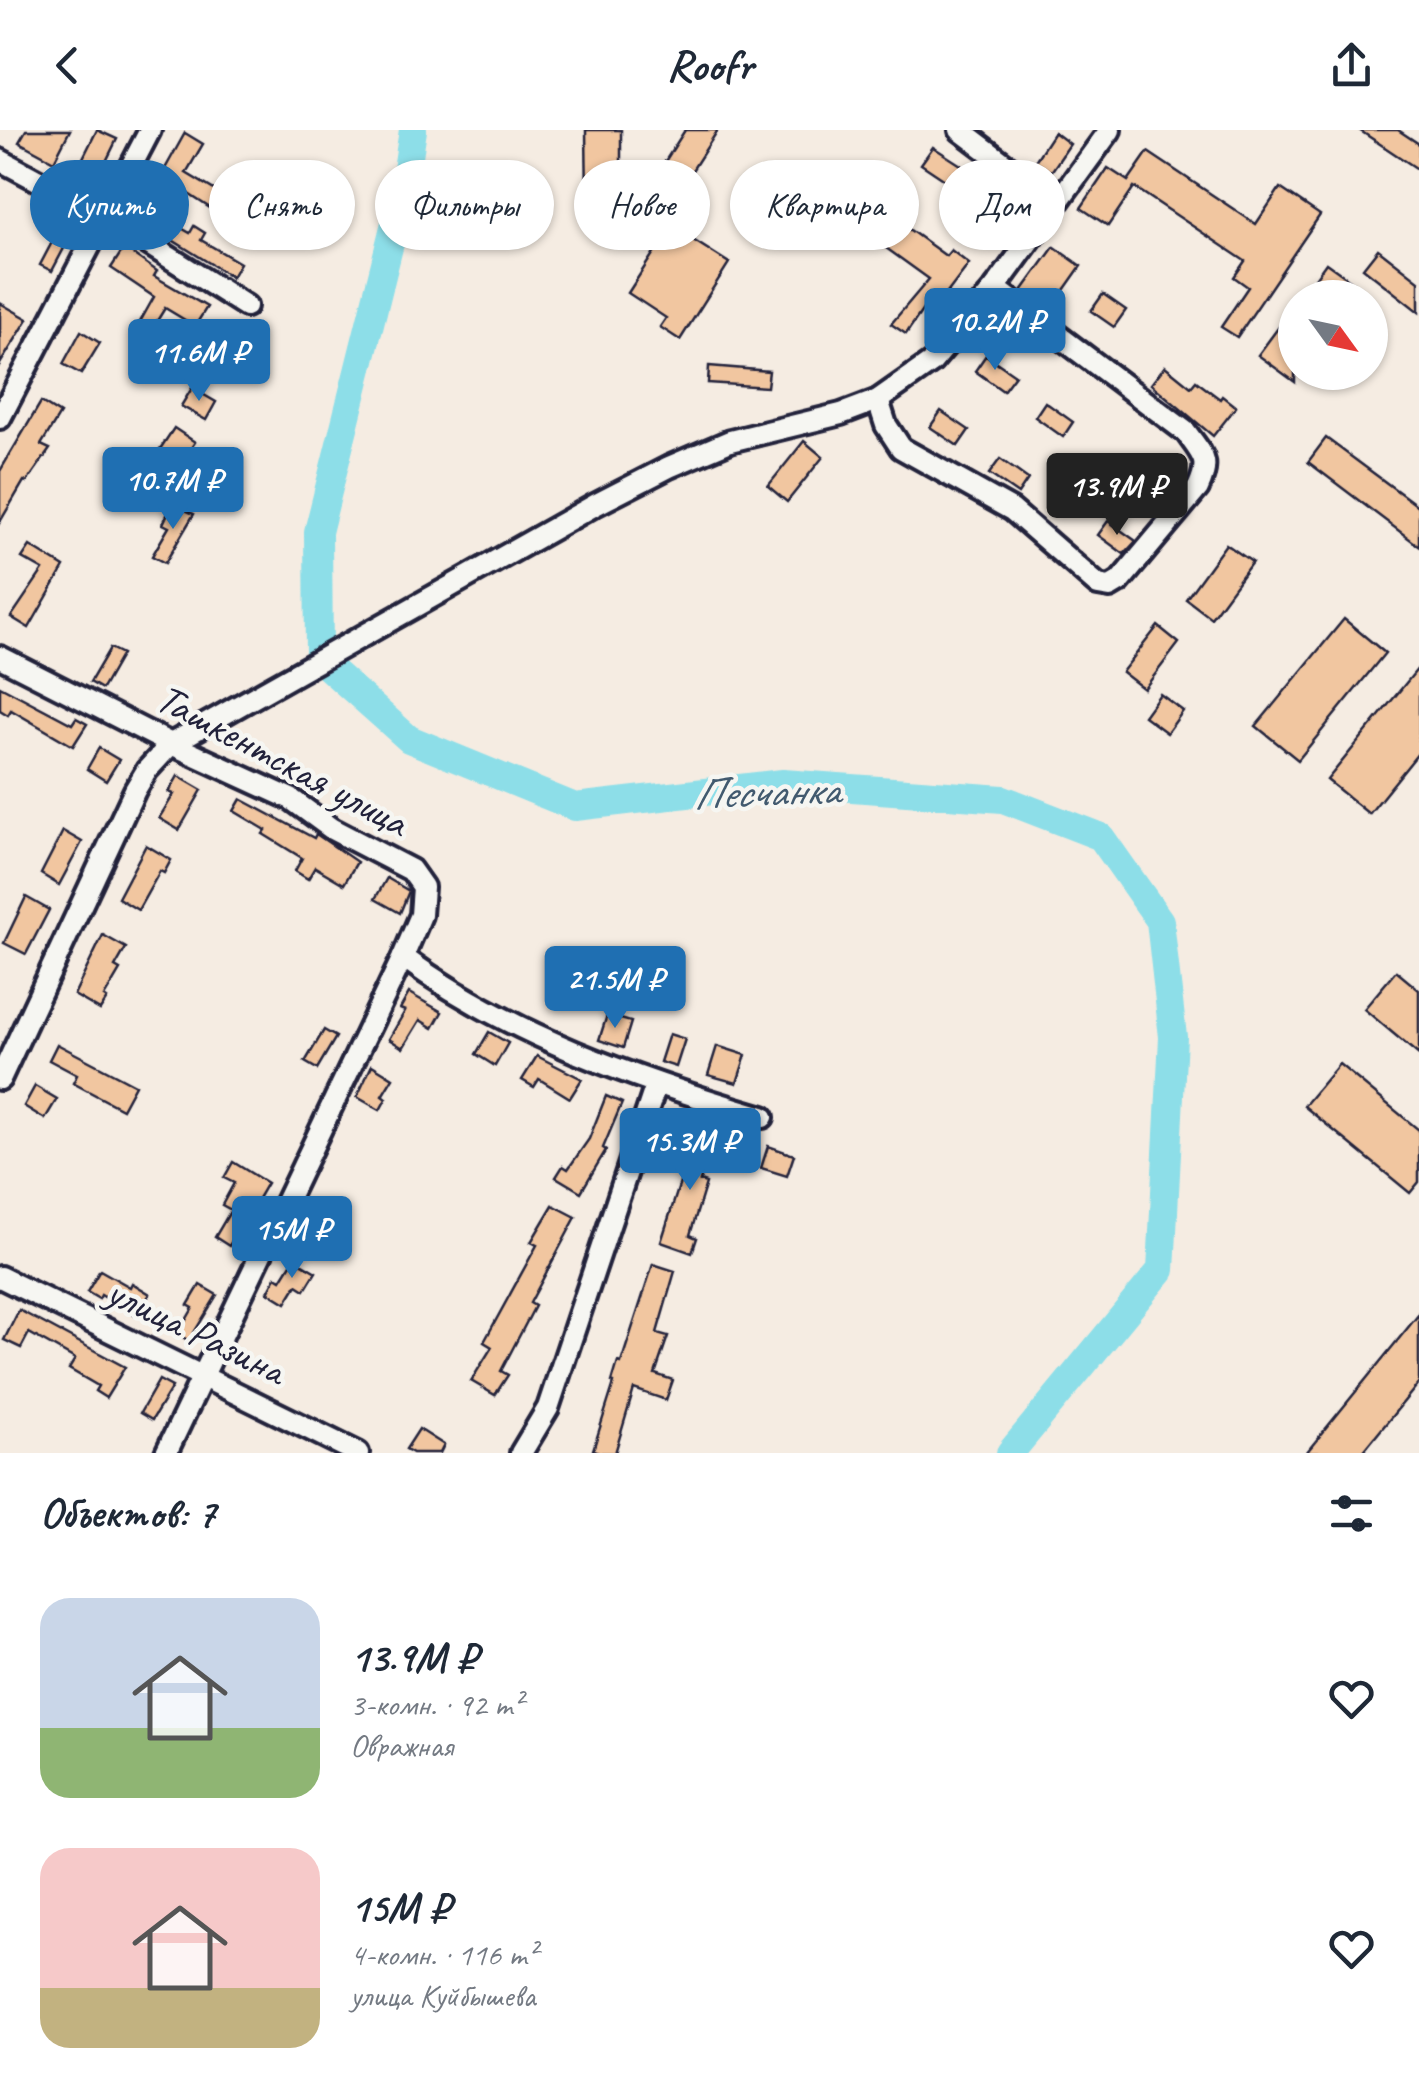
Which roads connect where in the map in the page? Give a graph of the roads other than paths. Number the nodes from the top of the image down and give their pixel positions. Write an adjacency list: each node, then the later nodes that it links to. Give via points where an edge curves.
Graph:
1 (150, 130): 5 (street)
2 (960, 130): 6 (street)
3 (1110, 130): 8 (street)
4 (0, 160): 7 (street)
5 (135, 160)
6 (1000, 160)
7 (30, 176)
8 (1065, 189)
9 (89, 250): 15 (street)
10 (157, 250): 13 (street)
11 (1022, 250): 12 (street)
12 (995, 288): 14 (street, via 932,362); 14 (street, via 1186,432 1205,458 1198,488 1120,581 1098,585 1012,510 901,448)
13 (246, 306)
14 (878, 400): 17 (street, via 730,441 669,467)
15 (0, 418)
16 (0, 658): 17 (street, Ташкентская улица)
17 (170, 744): 18 (street, Ташкентская улица, via 292,800 332,830 411,870 423,887 422,915); 19 (street, via 135,790)
18 (402, 957): 20 (street, via 514,1024); 23 (street, Ташкентская улица)
19 (0, 1079)
20 (656, 1085): 21 (street); 26 (street, via 548,1408)
21 (764, 1117)
22 (0, 1277): 23 (street, улица Разина)
23 (202, 1377): 24 (street, Ташкентская улица); 25 (street, улица Разина)
24 (166, 1453)
25 (358, 1453)
26 (521, 1453)

